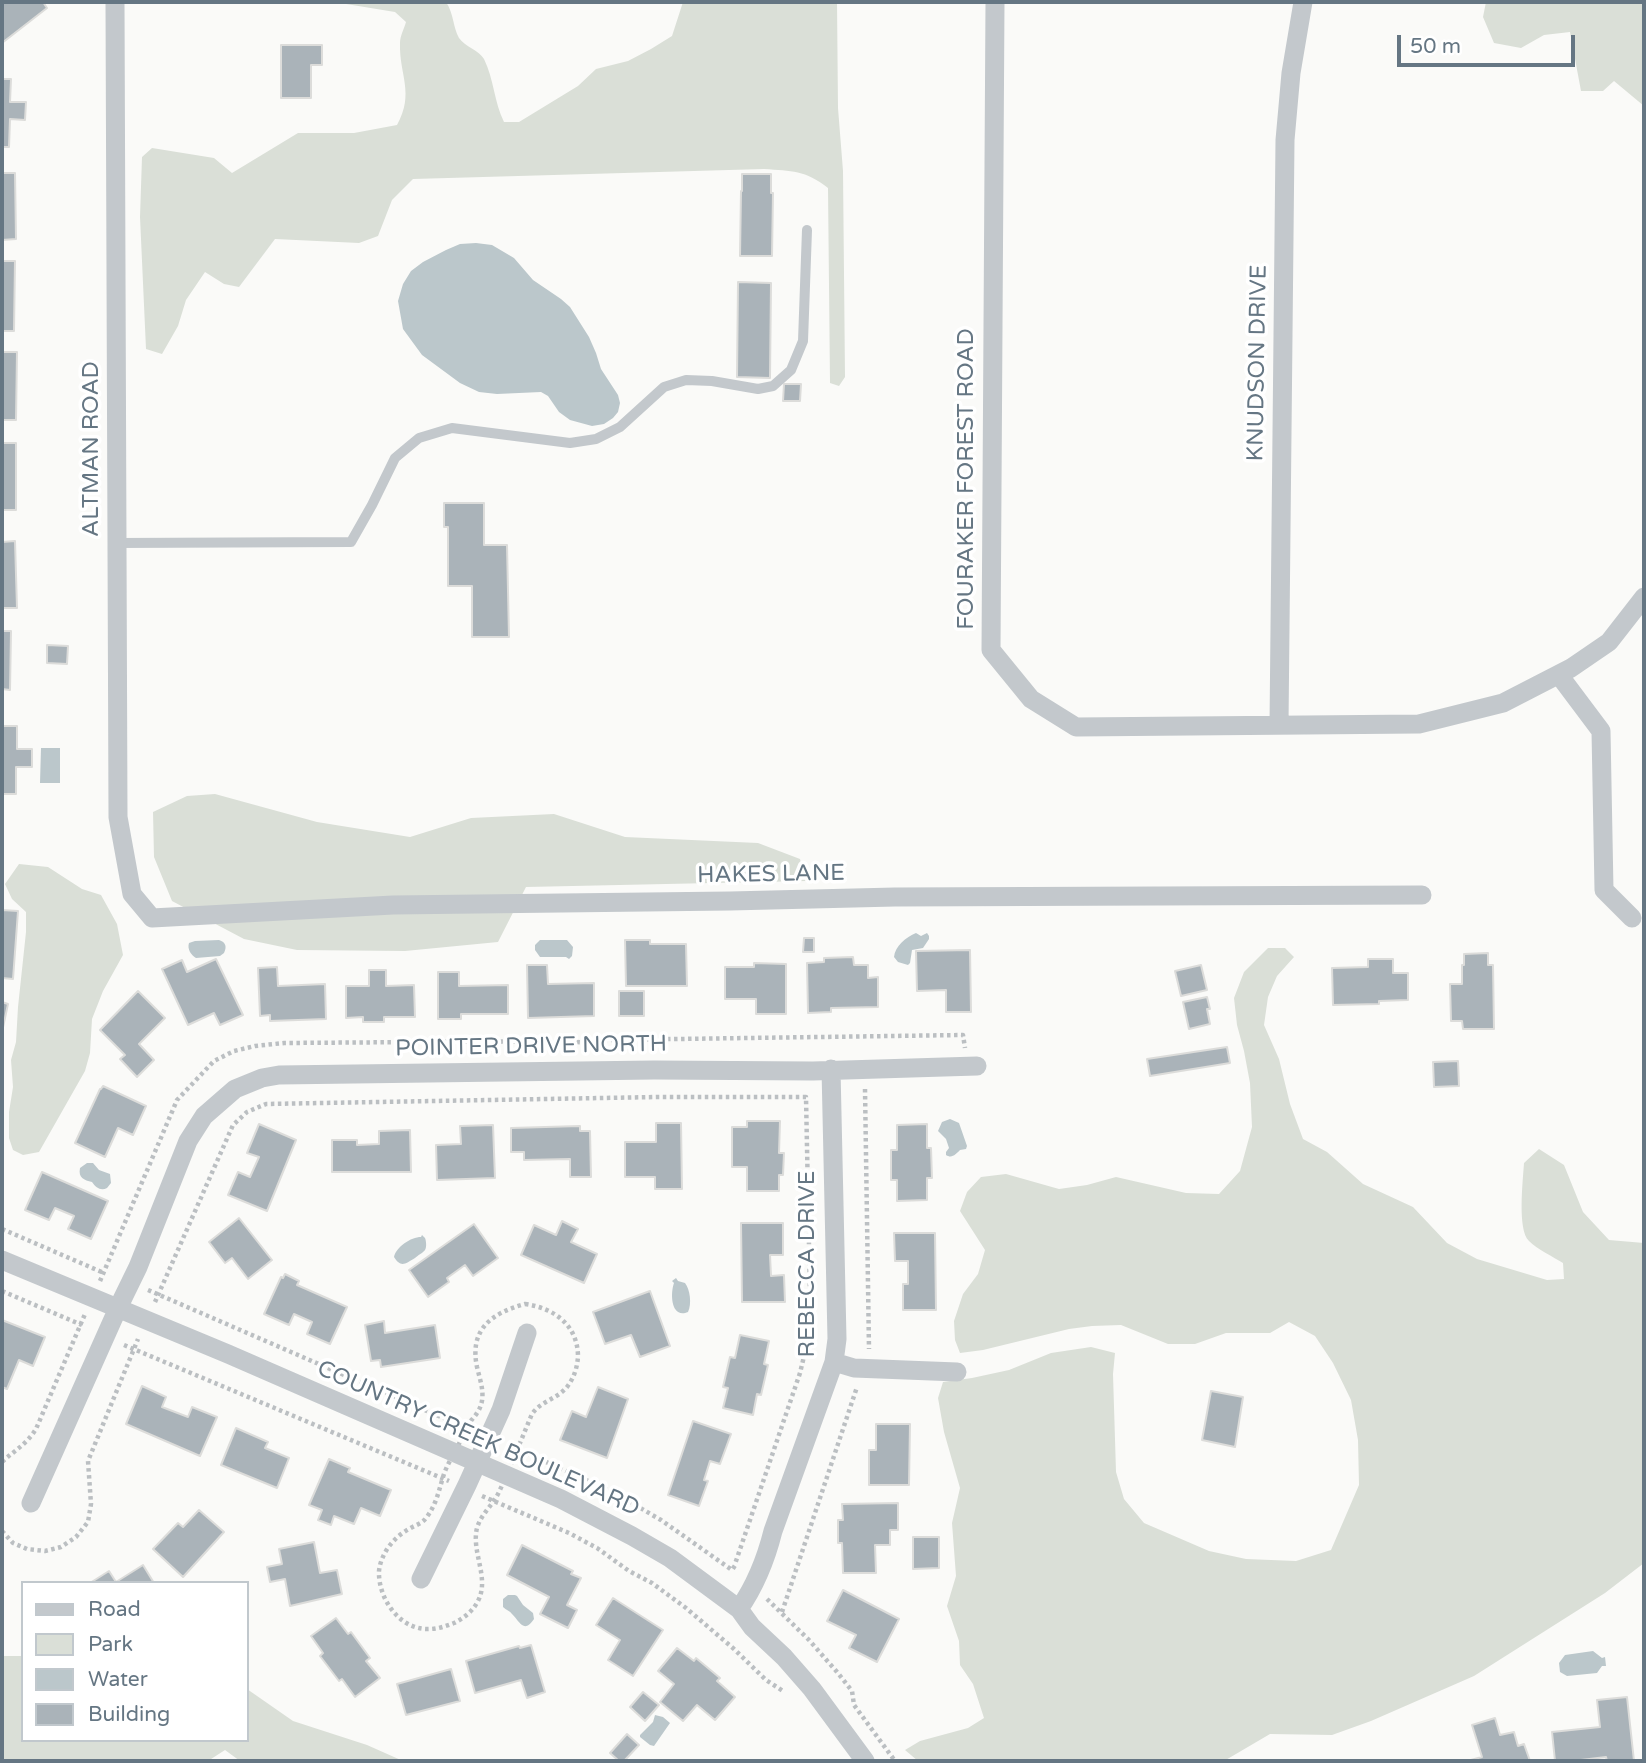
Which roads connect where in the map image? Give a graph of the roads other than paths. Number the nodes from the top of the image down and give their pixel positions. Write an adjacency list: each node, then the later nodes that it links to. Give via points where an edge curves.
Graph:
1 (115, 2): 5 (street, ALTMAN ROAD)
2 (995, 2): 8 (street, FOURAKER FOREST ROAD, via 990,650 1031,699 1076,727)
3 (1303, 2): 8 (street, KNUDSON DRIVE, via 1285,140)
4 (807, 229): 5 (lane, via 803,341 791,370 773,386 758,389 686,380 664,387 620,427 596,439 570,443 452,428 419,438 395,458 351,542)
5 (117, 542): 9 (street, ALTMAN ROAD, via 118,817)
6 (1644, 597): 7 (street, FOURAKER FOREST ROAD, via 1609,642)
7 (1559, 674): 8 (street, FOURAKER FOREST ROAD, via 1503,703 1419,723); 11 (street, via 1601,731 1604,890)
8 (1279, 725)
9 (132, 894): 10 (street, HAKES LANE, via 152,918 393,905)
10 (1422, 895)
11 (1632, 918)
12 (972, 1066): 13 (street, POINTER DRIVE NORTH)
13 (831, 1069): 15 (street, POINTER DRIVE NORTH, via 262,1078 235,1090 204,1116 188,1141); 17 (street, REBECCA DRIVE)
14 (2, 1260): 15 (street, COUNTRY CREEK BOULEVARD)
15 (118, 1308): 19 (street, COUNTRY CREEK BOULEVARD); 20 (street, POINTER DRIVE NORTH)
16 (527, 1332): 19 (street, via 501,1410)
17 (834, 1362): 18 (street, via 854,1368); 22 (street, REBECCA DRIVE, via 769,1546)
18 (957, 1372)
19 (477, 1463): 21 (street); 22 (street, COUNTRY CREEK BOULEVARD, via 632,1536)
20 (31, 1503)
21 (421, 1579)
22 (739, 1609): 23 (street, COUNTRY CREEK BOULEVARD, via 812,1689)
23 (865, 1761)

